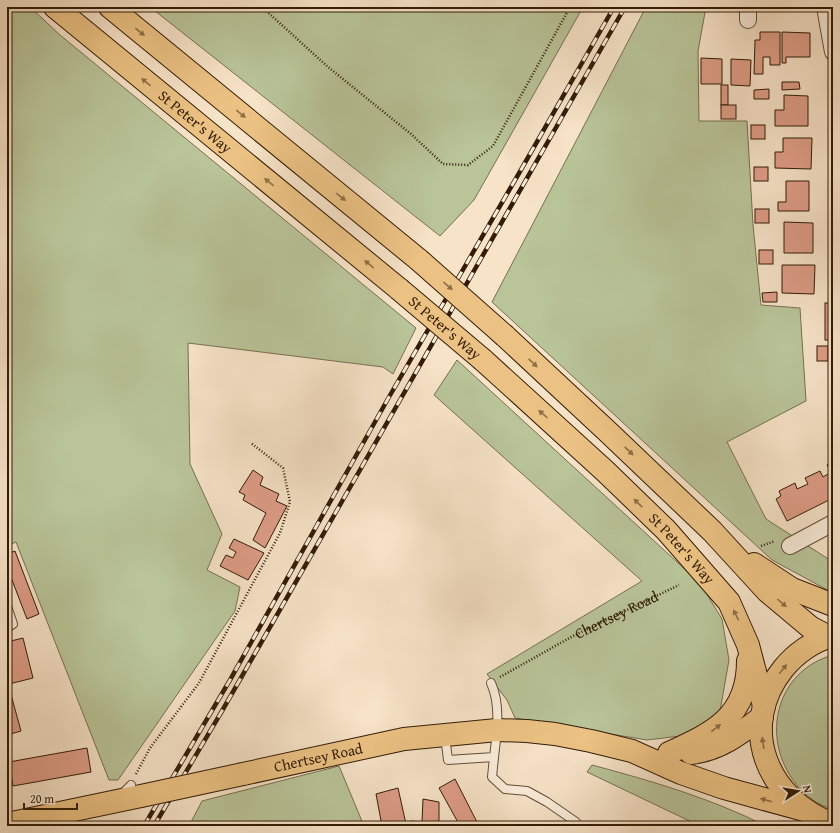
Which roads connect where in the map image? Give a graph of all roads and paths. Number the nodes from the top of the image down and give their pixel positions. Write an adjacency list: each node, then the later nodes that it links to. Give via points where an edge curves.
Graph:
1 (55, 7): 16 (main road, St Peter's Way, one-way to 1, bridge, via 729,602 666,530 605,471 483,360 399,289)
2 (110, 7): 9 (main road, St Peter's Way, one-way to 9, bridge, via 419,260 608,431)
3 (262, 7): 4 (path, via 328,67 400,125 443,164 468,165 493,146)
4 (570, 7)
5 (825, 7): 6 (street)
6 (833, 52)
7 (250, 443): 24 (path, via 283,468 290,502 280,533 199,683 150,748)
8 (833, 524): 10 (street)
9 (712, 531): 12 (main road, via 752,564 792,589); 15 (main road, St Peter's Way, one-way to 15, via 767,591 810,627)
10 (790, 546)
11 (679, 585): 17 (path, Chertsey Road, via 574,636)
12 (833, 605)
13 (7, 606): 14 (lane, via 13,624)
14 (7, 628)
15 (831, 637): 18 (main road, one-way to 15, via 772,685 787,663 809,646)
16 (748, 645): 18 (main road, St Peter's Way); 22 (main road, one-way to 16, via 719,727 736,706 744,691 748,670)
17 (491, 683): 19 (lane, via 497,694)
18 (763, 711): 22 (main road, Chertsey Road, via 738,735 713,748 687,753); 25 (main road, one-way to 18, via 787,796 774,779 766,760 762,739)
19 (497, 730): 20 (main road, Chertsey Road); 21 (main road, Chertsey Road, via 555,734); 23 (lane)
20 (445, 734): 23 (lane, via 448,760); 24 (main road, Chertsey Road, bridge, via 404,739 243,774)
21 (632, 751): 22 (main road, Chertsey Road); 25 (main road, Chertsey Road, one-way to 21, via 717,786)
22 (669, 752)
23 (494, 757): 28 (lane, via 492,778 504,789 527,791)
24 (136, 790): 26 (main road, Chertsey Road, via 115,801)
25 (804, 810): 27 (main road)
26 (7, 824)
27 (833, 824)
28 (577, 825)

